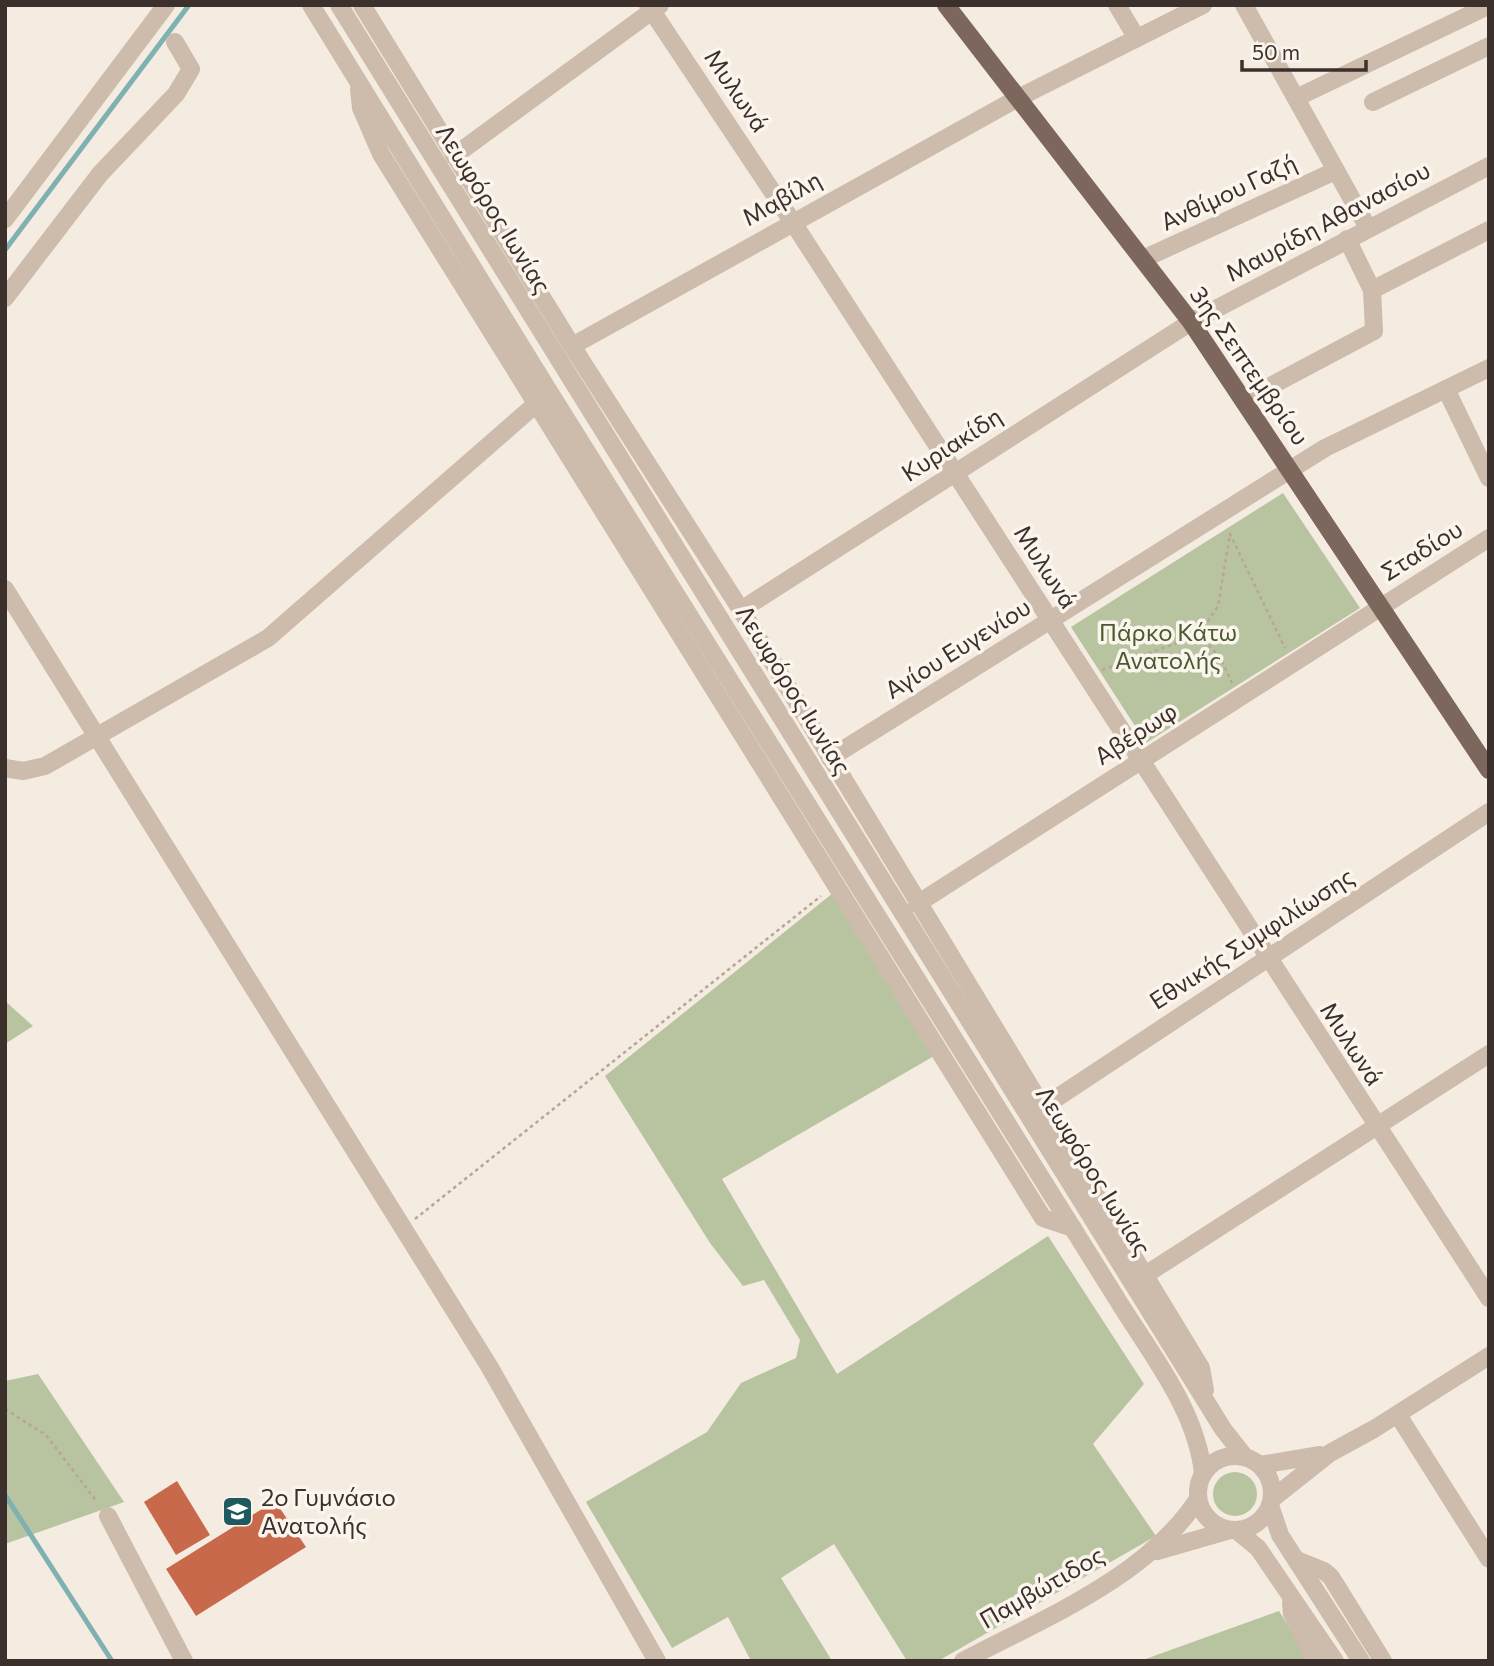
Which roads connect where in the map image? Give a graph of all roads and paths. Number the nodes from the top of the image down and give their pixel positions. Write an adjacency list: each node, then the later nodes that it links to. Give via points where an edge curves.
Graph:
1 (166, 5): 21 (street)
2 (311, 5): 14 (street, Λεωφόρος Ιωνίας)
3 (339, 5): 64 (street, Λεωφόρος Ιωνίας)
4 (362, 5): 18 (street, Λεωφόρος Ιωνίας)
5 (946, 5): 15 (main road, 3ης Σεπτεμβρίου)
6 (1117, 5): 11 (street)
7 (1203, 5): 11 (street, Μαβίλη)
8 (1244, 5): 16 (street)
9 (1488, 6): 16 (street)
10 (654, 7): 18 (street); 22 (street, Μυλωνά)
11 (1136, 37): 15 (street, Μαβίλη)
12 (175, 42): 28 (street, via 191,69 176,94 100,174)
13 (1489, 46): 17 (street)
14 (358, 81): 34 (street, Λεωφόρος Ιωνίας, via 361,108 381,154); 59 (street, Λεωφόρος Ιωνίας)
15 (1018, 98): 22 (street, Μαβίλη); 26 (main road, 3ης Σεπτεμβρίου)
16 (1296, 98): 20 (street)
17 (1373, 102)
18 (454, 156): 30 (street, Λεωφόρος Ιωνίας)
19 (1489, 166): 23 (street, Μαυρίδη Αθανασίου)
20 (1335, 171): 23 (street); 26 (street, Ανθίμου Γαζή)
21 (5, 219)
22 (792, 221): 30 (street, Μαβίλη); 36 (street, Μυλωνά)
23 (1368, 228): 25 (street, Μαυρίδη Αθανασίου)
24 (1489, 230): 27 (street)
25 (1347, 239): 27 (street); 29 (street, Μαυρίδη Αθανασίου)
26 (1143, 259): 29 (main road, 3ης Σεπτεμβρίου)
27 (1372, 290): 33 (street, via 1374,331)
28 (5, 298)
29 (1191, 322): 33 (main road, 3ης Σεπτεμβρίου); 36 (street, Κυριακίδη)
30 (572, 346): 41 (street, Λεωφόρος Ιωνίας)
31 (1489, 368): 32 (street, Αγίου Ευγενίου)
32 (1446, 389): 35 (street, Αγίου Ευγενίου); 37 (street)
33 (1244, 400): 35 (main road, 3ης Σεπτεμβρίου)
34 (536, 404): 47 (street, via 268,639); 53 (street, Λεωφόρος Ιωνίας)
35 (1290, 470): 40 (main road, 3ης Σεπτεμβρίου); 42 (street, Αγίου Ευγενίου)
36 (954, 472): 41 (street, Κυριακίδη); 42 (street, Μυλωνά)
37 (1489, 478)
38 (1489, 538): 40 (street, Σταδίου)
39 (5, 589): 47 (street)
40 (1381, 606): 44 (street, Αβέρωφ); 51 (main road, 3ης Σεπτεμβρίου)
41 (741, 610): 48 (street, Λεωφόρος Ιωνίας)
42 (1050, 620): 45 (street, Μυλωνά); 48 (street, Αγίου Ευγενίου)
43 (1199, 635): 44 (path, via 1217,606 1230,534); 45 (path); 46 (path, via 1220,657)
44 (1293, 663): 46 (street, Αβέρωφ)
45 (1086, 676): 49 (street, Μυλωνά)
46 (1241, 696): 49 (street, Αβέρωφ)
47 (99, 737): 50 (street, via 36,769); 60 (street)
48 (830, 758): 54 (street, Λεωφόρος Ιωνίας)
49 (1140, 761): 54 (street, Αβέρωφ); 55 (street, Μυλωνά)
50 (5, 768)
51 (1489, 771)
52 (1489, 812): 55 (street, Εθνικής Συμφιλίωσης)
53 (834, 885): 59 (street, Λεωφόρος Ιωνίας, via 1043,1218); 60 (path)
54 (917, 904): 57 (street, Λεωφόρος Ιωνίας)
55 (1268, 959): 57 (street, Εθνικής Συμφιλίωσης); 58 (street, Μυλωνά)
56 (1489, 1054): 58 (street)
57 (1043, 1107): 61 (street, Λεωφόρος Ιωνίας)
58 (1376, 1127): 61 (street); 62 (street, Μυλωνά)
59 (1073, 1228): 69 (street, Λεωφόρος Ιωνίας, via 1188,1417)
60 (402, 1230): 79 (street, via 546,1461)
61 (1144, 1275): 64 (street, Λεωφόρος Ιωνίας, via 1201,1368)
62 (1489, 1298)
63 (1489, 1356): 66 (street)
64 (1206, 1401): 68 (street, Λεωφόρος Ιωνίας)
65 (5, 1409): 72 (path, via 52,1441)
66 (1398, 1415): 67 (street); 75 (street)
67 (1330, 1453): 68 (street, via 1302,1461); 71 (street)
68 (1252, 1461): 69 (street, via 1222,1458); 71 (street, via 1270,1481)
69 (1203, 1474): 70 (street)
70 (1198, 1499): 73 (street, via 1209,1519); 74 (street, Παμβώτιδος, via 1185,1519)
71 (1271, 1502): 73 (street, via 1257,1523); 76 (street, via 1275,1526)
72 (108, 1516): 78 (street)
73 (1233, 1530): 74 (street, Παμβώτιδος); 77 (street, via 1258,1548)
74 (1144, 1556): 80 (street, Παμβώτιδος, via 1087,1595)
75 (1489, 1559)
76 (1297, 1560): 83 (street); 84 (street, via 1331,1577)
77 (1290, 1592): 81 (street, via 1292,1614); 82 (street)
78 (184, 1661)
79 (657, 1661)
80 (963, 1661)
81 (1316, 1661)
82 (1335, 1661)
83 (1361, 1661)
84 (1383, 1661)

